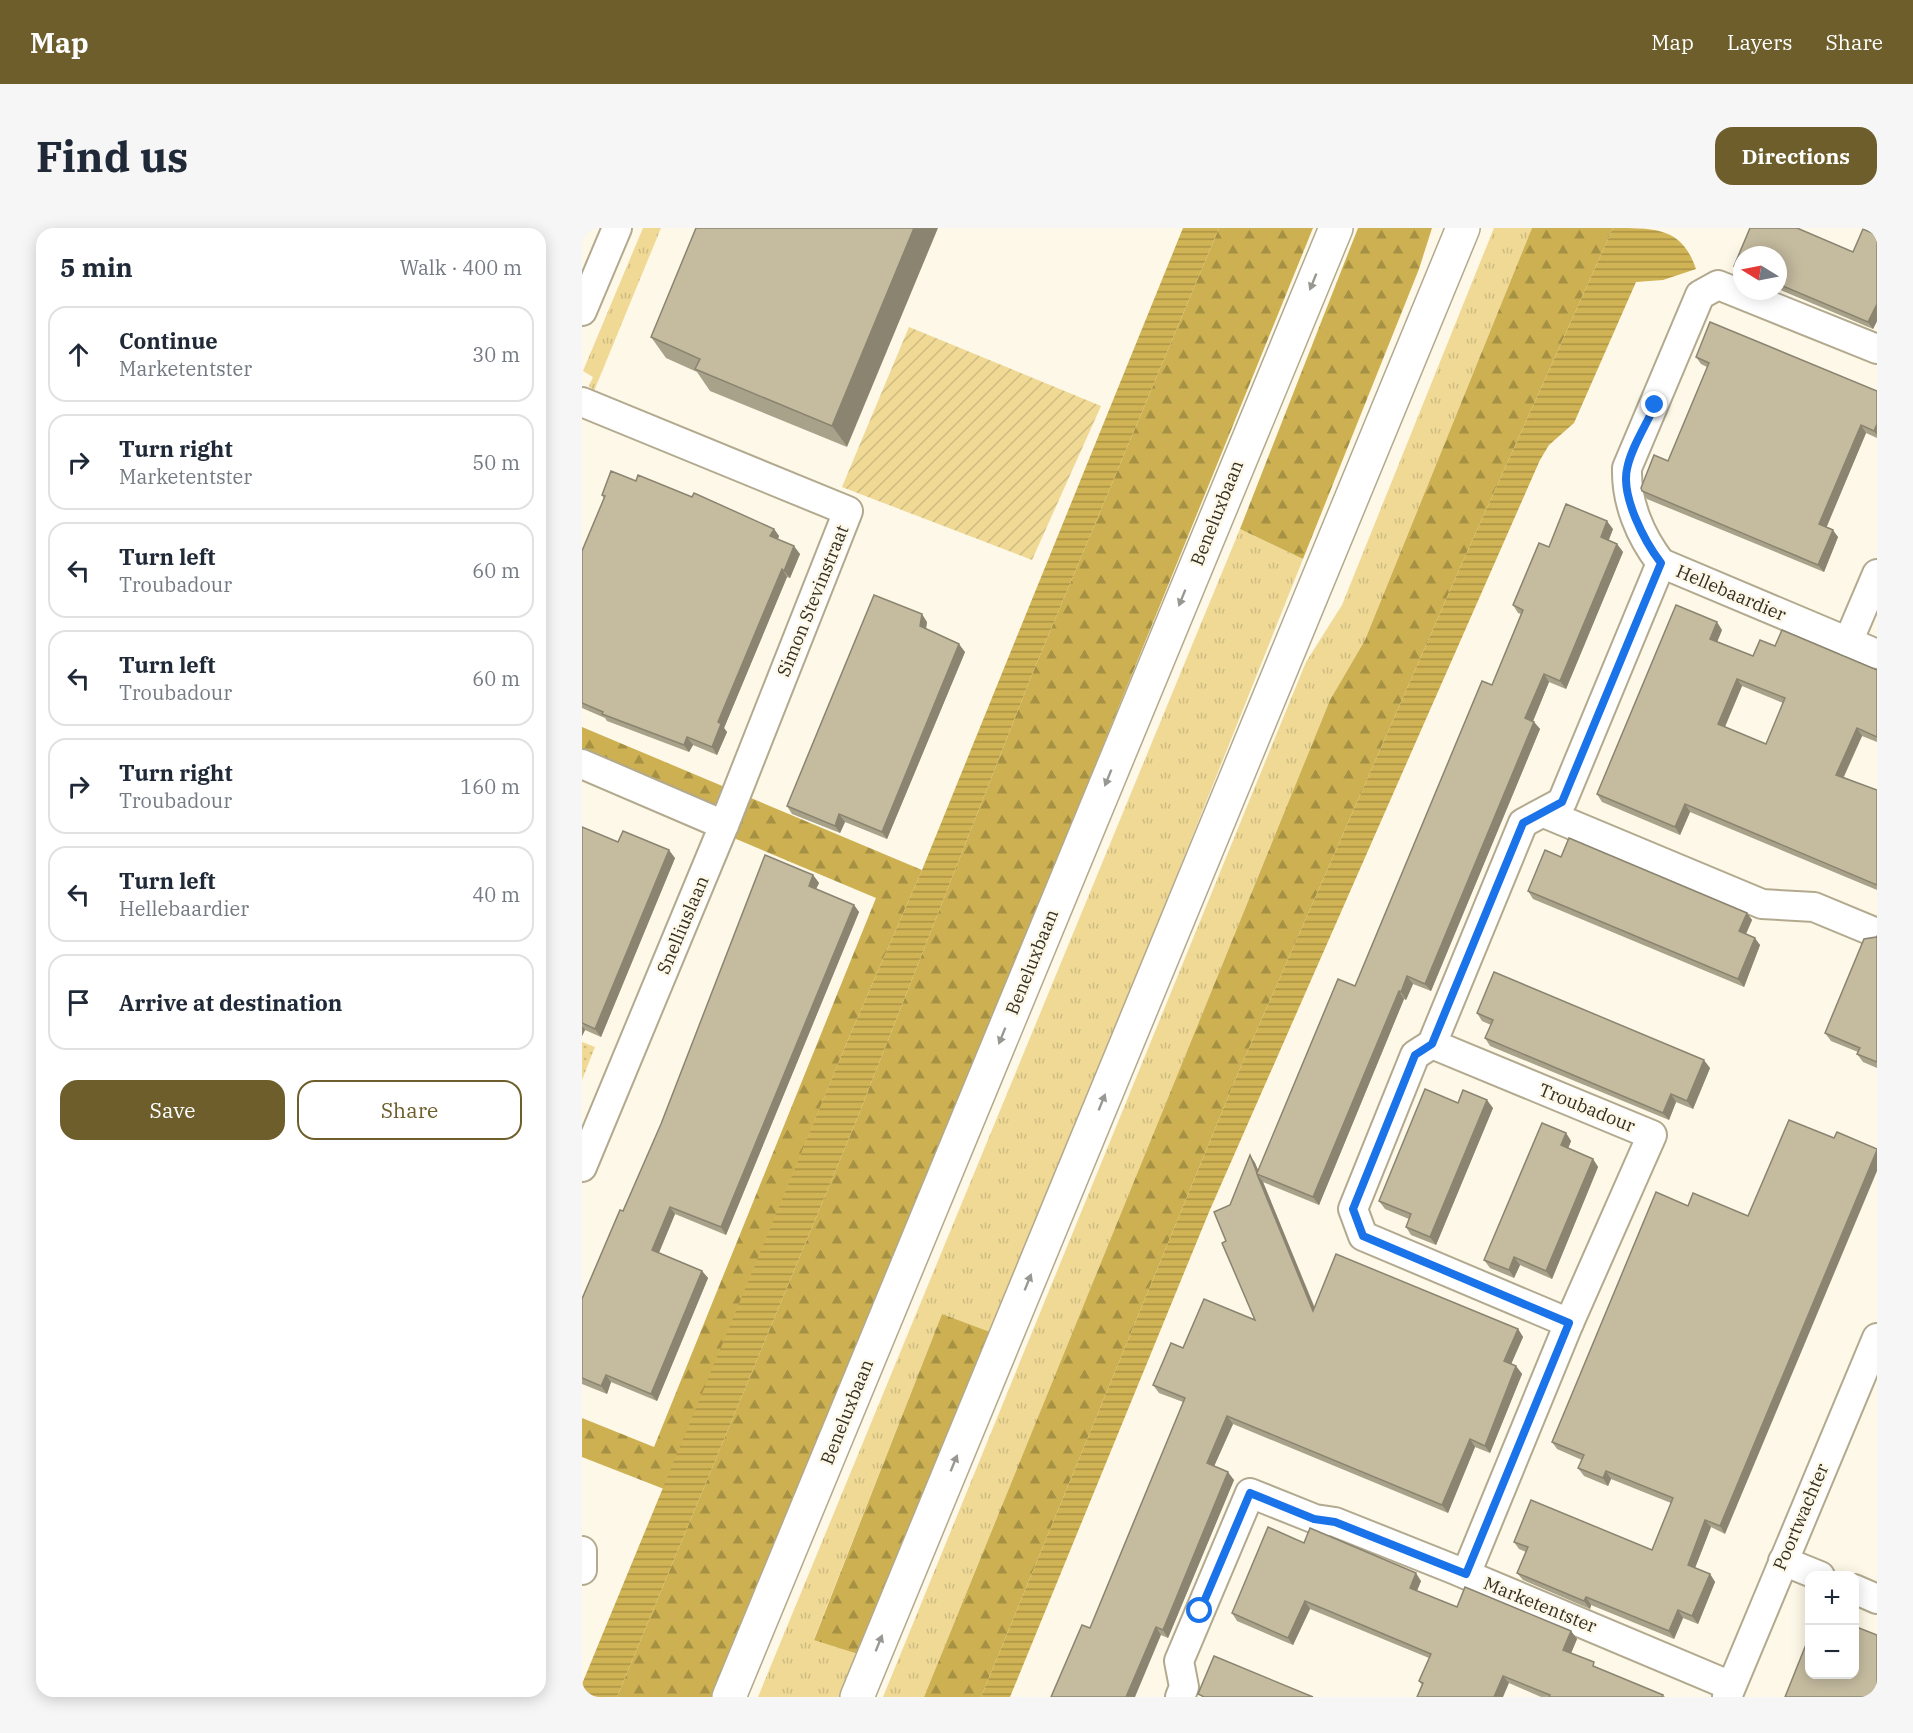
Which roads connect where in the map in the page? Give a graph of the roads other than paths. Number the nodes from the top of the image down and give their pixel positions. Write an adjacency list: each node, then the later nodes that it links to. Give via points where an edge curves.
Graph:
1 (617, 228): 4 (street)
2 (1335, 228): 27 (main road, Beneluxbaan, one-way to 27)
3 (1463, 228): 28 (main road, one-way to 3)
4 (582, 311)
5 (1877, 349): 7 (street, Hellebaardier, via 1718,285 1700,295 1627,468 1627,491 1648,546)
6 (582, 402): 13 (street, Simon Stevinstraat, via 848,511)
7 (1661, 563): 9 (street, Hellebaardier); 12 (street, via 1562,802)
8 (1877, 574): 9 (street)
9 (1848, 642): 10 (street, Hellebaardier)
10 (1877, 654)
11 (582, 764): 13 (street)
12 (1544, 813): 14 (street, via 1762,904 1814,907); 15 (street, via 1523,823)
13 (724, 825): 16 (street, Snelliuslaan)
14 (1872, 931)
15 (1432, 1044): 17 (street, via 1415,1055 1353,1209 1363,1236); 17 (street, Troubadour, via 1652,1135)
16 (582, 1167)
17 (1569, 1323): 23 (street, Troubadour)
18 (1877, 1338): 20 (street, Poortwachter)
19 (582, 1551): 21 (street)
20 (1783, 1561): 22 (street); 26 (street, Poortwachter)
21 (582, 1570)
22 (1809, 1571)
23 (1466, 1574): 26 (street, Marketentster); 29 (street, Marketentster, via 1250,1493 1179,1661 1184,1687)
24 (1859, 1591): 25 (street)
25 (1877, 1599)
26 (1729, 1691)
27 (729, 1697)
28 (857, 1697)
29 (1180, 1697)

